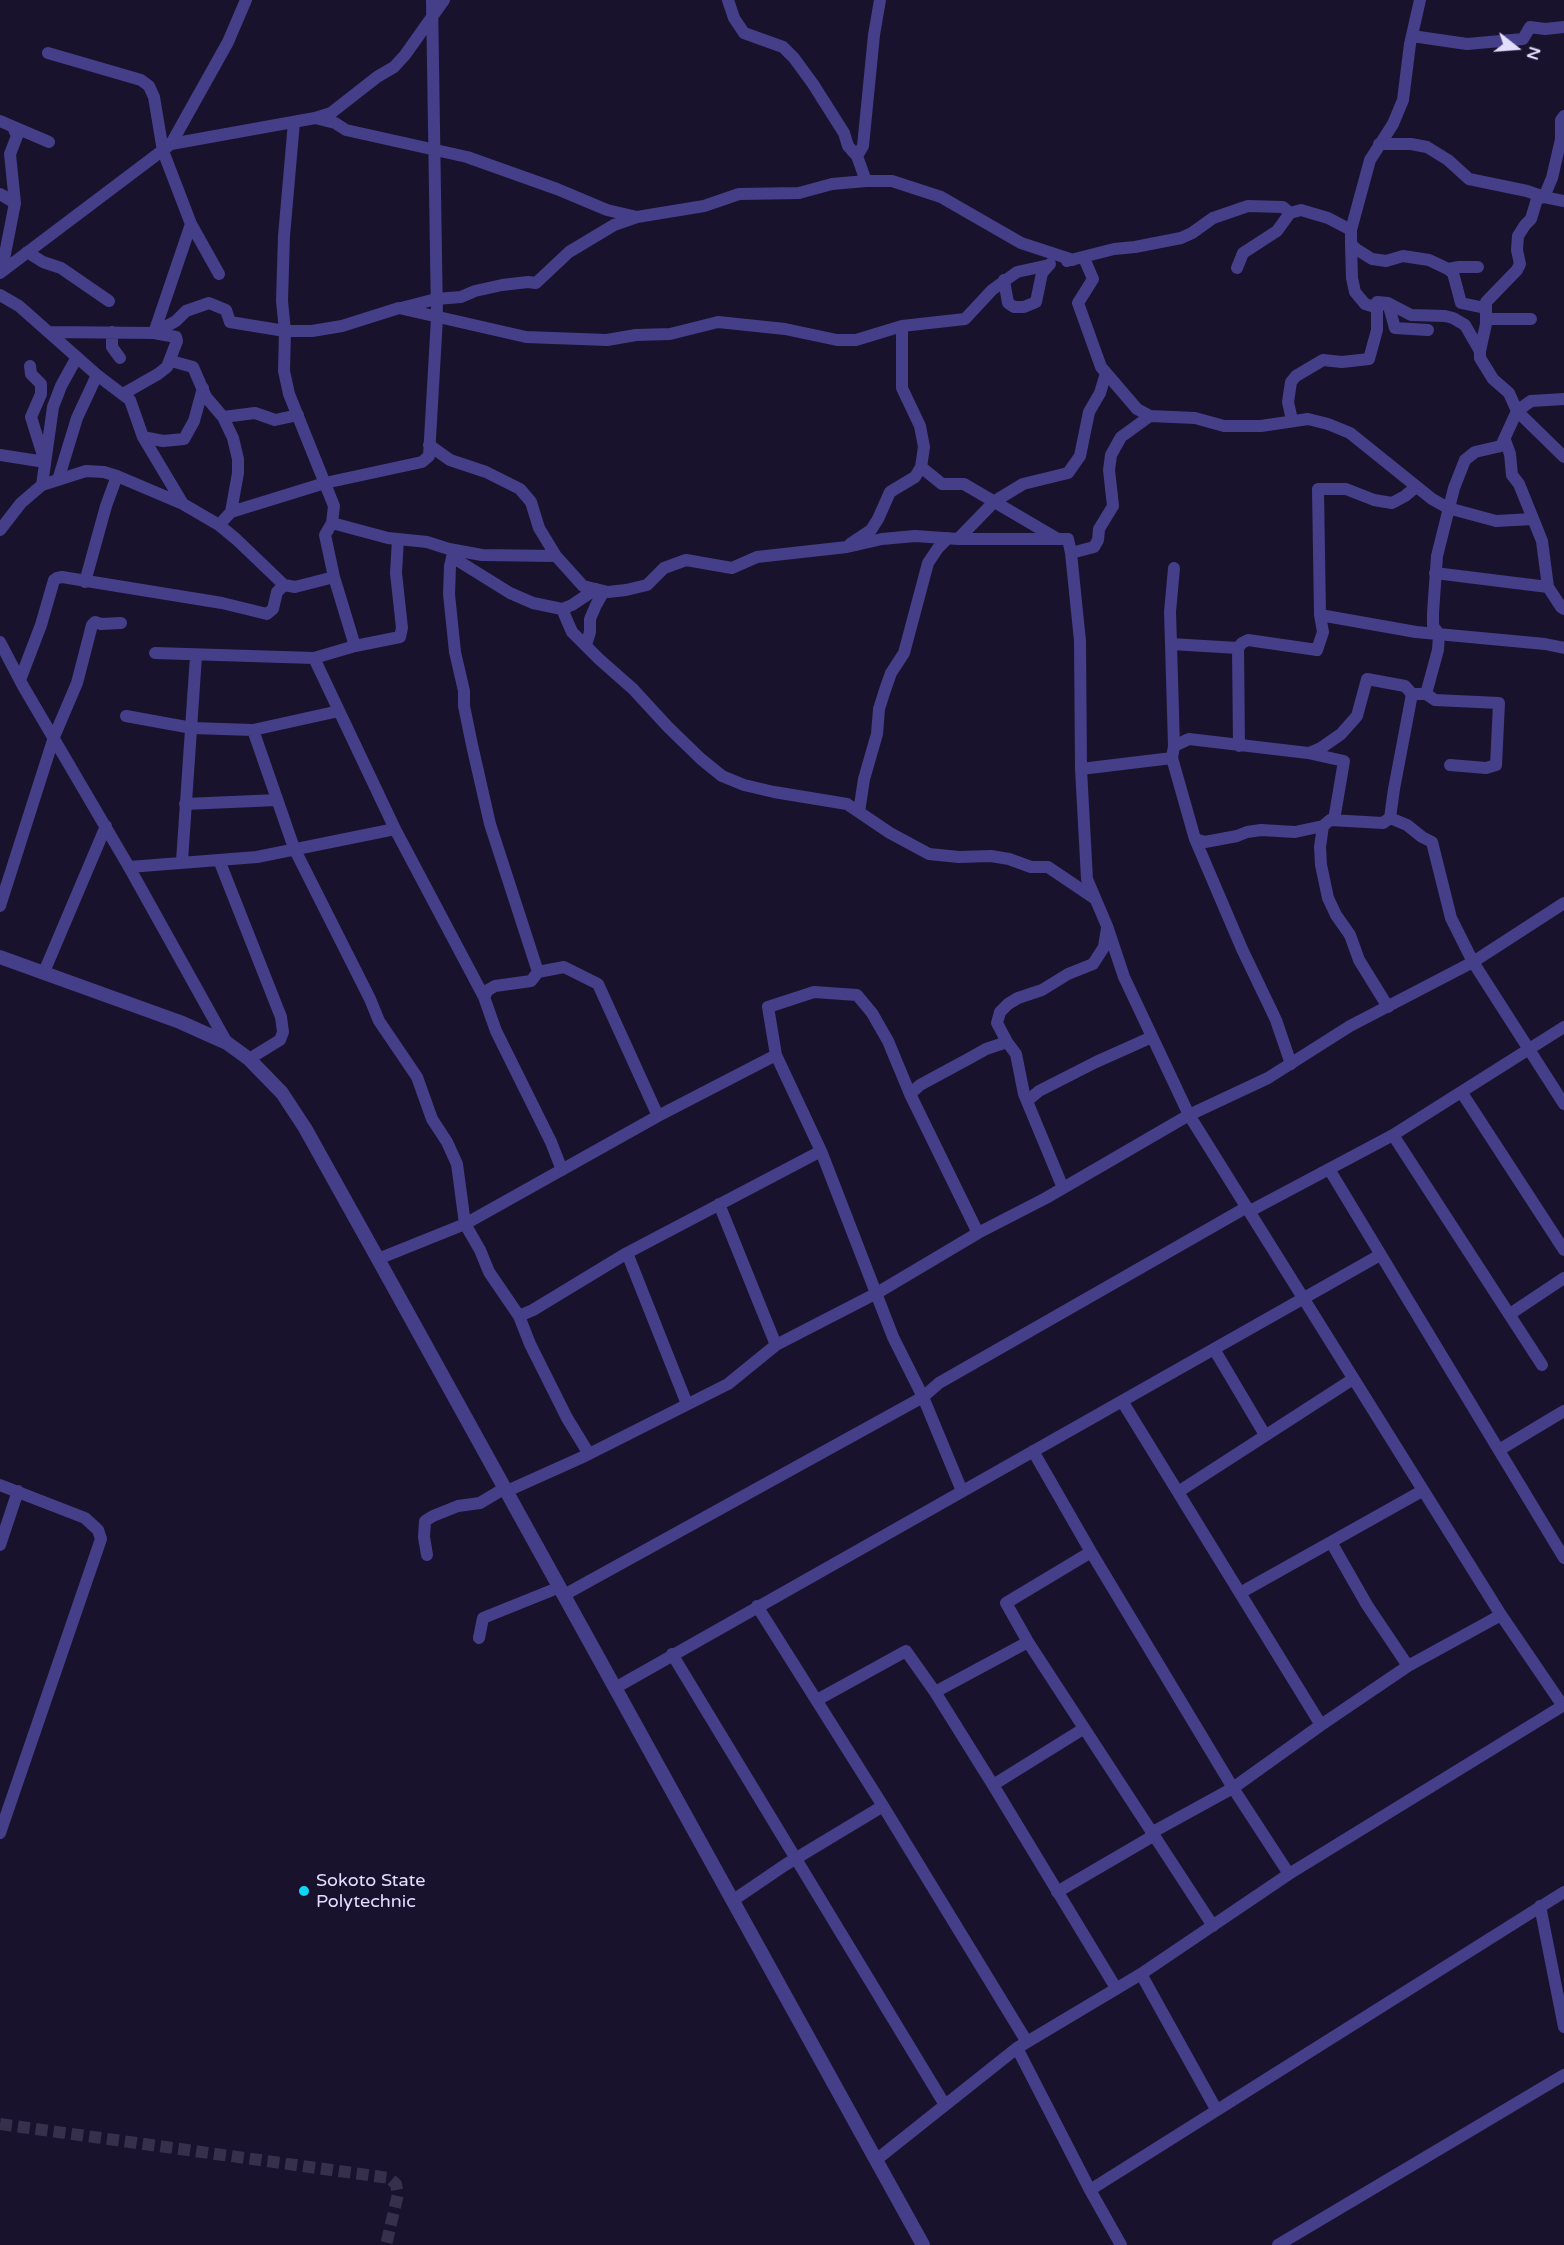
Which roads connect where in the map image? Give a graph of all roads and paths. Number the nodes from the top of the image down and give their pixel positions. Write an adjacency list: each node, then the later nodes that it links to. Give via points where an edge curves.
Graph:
1 (246, 0): 18 (street, via 228,42)
2 (432, 0): 7 (street)
3 (444, 0): 7 (street)
4 (728, 0): 20 (street, via 744,33 783,48 794,58)
5 (880, 0): 20 (street, via 864,146)
6 (1420, 0): 9 (street)
7 (431, 18): 12 (street, via 394,67 331,113); 19 (street)
8 (1564, 27): 9 (street, via 1530,27 1523,39 1467,44)
9 (1412, 36): 17 (street, via 1403,100)
10 (48, 53): 18 (street, via 141,80 149,86)
11 (1564, 116): 23 (street)
12 (315, 118): 14 (street); 19 (street, via 346,130)
13 (0, 121): 15 (street)
14 (294, 122): 18 (street); 50 (street, via 284,236)
15 (13, 127): 16 (street); 25 (street, via 17,136 10,154)
16 (49, 142)
17 (1379, 144): 23 (street, via 1426,147 1469,179); 29 (street, via 1370,160)
18 (167, 147): 28 (street); 31 (street)
19 (434, 149): 27 (street); 41 (street)
20 (857, 156): 21 (street)
21 (866, 181): 27 (street, via 832,184 799,193 739,195 704,206); 32 (street, via 892,181 941,196 1021,243)
22 (0, 194): 25 (street)
23 (1544, 197): 24 (street); 45 (street, via 1537,199 1531,219 1518,236 1518,270 1488,298)
24 (1564, 201)
25 (15, 203): 34 (street)
26 (1290, 213): 29 (street, via 1316,213); 32 (street, via 1283,207 1248,206 1213,218 1181,238); 36 (street, via 1277,231 1243,254)
27 (637, 217): 41 (street, via 578,246 536,283 502,285 461,297)
28 (191, 224): 38 (street); 53 (street)
29 (1350, 230): 30 (street)
30 (1351, 244): 37 (street, via 1372,259 1386,261 1403,256 1429,260); 43 (street, via 1355,292 1365,304)
31 (27, 252): 34 (street); 42 (street, via 61,268)
32 (1078, 259): 33 (street); 59 (street, via 1094,279 1078,303)
33 (1049, 265): 39 (street, via 1017,272); 39 (street, via 1042,273 1036,302 1024,307 1008,303)
34 (2, 267)
35 (1478, 267): 37 (street)
36 (1237, 268)
37 (1448, 269): 45 (street, via 1453,273 1461,303)
38 (219, 274)
39 (1004, 280): 48 (street, via 965,319)
40 (0, 295): 51 (street, via 20,306)
41 (436, 299): 44 (street); 46 (street)
42 (109, 301)
43 (1383, 306): 49 (street, via 1395,328); 54 (street, via 1411,315 1454,318 1465,325); 68 (street, via 1369,359 1323,360 1291,382 1288,402)
44 (399, 308): 46 (street); 50 (street, via 342,326)
45 (1485, 313): 47 (street); 54 (street)
46 (437, 318): 48 (street, via 526,337 607,340 670,334 718,322 785,328 837,340 856,340); 71 (street)
47 (1531, 319)
48 (902, 326): 75 (street, via 902,388 920,426 924,447)
49 (1428, 330)
50 (285, 331): 53 (street, via 230,322 226,310 209,303 186,311); 65 (street, via 284,371)
51 (49, 332): 52 (street); 55 (street)
52 (112, 332): 53 (street); 56 (street, via 112,347)
53 (154, 333): 57 (street, via 177,339)
54 (1480, 351): 64 (street, via 1480,358 1493,379 1509,393)
55 (77, 357): 60 (street); 74 (street, via 53,407)
56 (120, 358)
57 (171, 361): 61 (street, via 193,367); 62 (street, via 159,374)
58 (30, 366): 74 (street, via 31,374 41,384 31,417)
59 (1106, 373): 66 (street, via 1137,410); 81 (street, via 1089,412 1080,456 1068,473 1023,484)
60 (97, 375): 62 (street); 77 (street, via 77,418)
61 (202, 388): 67 (street); 69 (street, via 194,422 184,439 163,441)
62 (123, 394): 69 (street)
63 (1564, 399): 64 (street, via 1531,401)
64 (1517, 411): 70 (street); 73 (street)
65 (298, 415): 67 (street, via 275,420 255,413); 78 (street)
66 (1150, 416): 68 (street, via 1196,418 1224,426 1261,426); 93 (street, via 1121,437 1111,455 1113,506 1099,529 1094,547)
67 (223, 417): 84 (street, via 238,459)
68 (1292, 420): 80 (street, via 1308,419 1350,433)
69 (143, 437): 82 (street)
70 (1504, 440): 83 (street, via 1501,446 1475,452 1465,460); 85 (street, via 1512,475)
71 (429, 445): 78 (street, via 429,456 422,462); 95 (street, via 450,460 520,489 531,502 539,528)
72 (0, 455): 74 (street)
73 (1564, 457)
74 (45, 462): 79 (street)
75 (921, 467): 81 (street, via 942,484 964,484); 92 (street, via 915,477 890,492 871,530)
76 (117, 476): 77 (street, via 86,471); 82 (street); 99 (street)
77 (58, 480): 79 (street)
78 (325, 483): 84 (street); 86 (street, via 334,506)
79 (42, 485): 88 (street, via 21,503)
80 (1416, 486): 83 (street); 105 (street, via 1392,503 1346,489 1318,489)
81 (995, 501): 90 (street); 91 (street)
82 (183, 504): 87 (street)
83 (1448, 508): 85 (street, via 1496,521); 97 (street)
84 (231, 512): 87 (street)
85 (1533, 519): 101 (street, via 1542,541)
86 (332, 523): 89 (street); 98 (street, via 325,535)
87 (219, 525): 100 (street)
88 (0, 530)
89 (398, 539): 94 (street, via 427,542); 110 (street, via 396,573 401,634 396,639)
90 (953, 539): 91 (street); 92 (street, via 915,536); 132 (street, via 938,548 928,563 904,653 891,673 879,709)
91 (1057, 539): 93 (street, via 1068,539)
92 (847, 547): 102 (street, via 757,557 732,568 686,560 664,568 646,585)
93 (1071, 553): 129 (street, via 1080,642)
94 (453, 554): 95 (street); 103 (street, via 510,594); 149 (street, via 450,594 464,706 490,824)
95 (555, 556): 102 (street, via 583,586)
96 (1174, 568): 108 (street)
97 (1435, 573): 101 (street); 107 (street, via 1433,626)
98 (334, 576): 100 (street, via 295,587); 110 (street)
99 (85, 582): 100 (street, via 222,603 267,614); 117 (street, via 62,577 54,580)
100 (284, 585)
101 (1548, 587): 104 (street)
102 (600, 590): 103 (street); 109 (street)
103 (562, 609): 109 (street, via 572,632)
104 (1564, 609)
105 (1320, 615): 107 (street); 112 (street, via 1323,632 1317,650 1248,640)
106 (121, 624): 124 (street, via 92,625 77,683)
107 (1439, 634): 113 (street); 119 (street)
108 (1171, 644): 112 (street); 126 (street)
109 (586, 645): 132 (street, via 722,776 774,792 847,804)
110 (355, 646): 116 (street)
111 (1, 647): 117 (street)
112 (1238, 648): 125 (street)
113 (1564, 648)
114 (155, 653): 115 (street)
115 (196, 656): 116 (street); 122 (street)
116 (314, 658): 120 (street)
117 (20, 680): 124 (street)
118 (1412, 694): 119 (street); 127 (street, via 1405,686 1367,679 1358,716 1341,734); 133 (street)
119 (1426, 694): 128 (street, via 1435,700 1499,703 1496,765)
120 (339, 711): 123 (street); 136 (street)
121 (126, 716): 122 (street)
122 (192, 728): 123 (street); 131 (street)
123 (252, 730): 130 (street)
124 (54, 737): 135 (street); 144 (street)
125 (1239, 746): 126 (street, via 1189,739); 127 (street)
126 (1173, 752): 129 (street); 137 (street)
127 (1308, 753): 134 (street, via 1344,761)
128 (1450, 765)
129 (1082, 769): 142 (street, via 1087,879)
130 (277, 800): 131 (street); 138 (street)
131 (185, 804): 140 (street)
132 (859, 812): 142 (street, via 929,854 992,856 1031,867 1048,867)
133 (1390, 818): 134 (street, via 1383,823); 147 (street, via 1432,842 1451,918)
134 (1329, 823): 137 (street, via 1295,832 1261,830 1205,842); 151 (street, via 1320,847 1328,898)
135 (106, 826): 141 (street); 148 (street)
136 (395, 829): 138 (street); 150 (street)
137 (1195, 839): 159 (street, via 1276,1020)
138 (294, 848): 139 (street, via 257,857); 173 (street, via 379,1021 417,1077 432,1119 447,1142 457,1164)
139 (219, 860): 140 (street); 158 (street, via 281,1017 280,1040)
140 (182, 861): 141 (street)
141 (129, 867): 155 (street)
142 (1094, 898): 145 (street)
143 (1564, 903): 147 (street)
144 (0, 906)
145 (1107, 926): 153 (street, via 1124,977); 154 (street, via 1104,947 1093,963 1003,1008 997,1023)
146 (0, 957): 148 (street)
147 (1473, 962): 151 (street); 156 (street)
148 (44, 972): 155 (street)
149 (538, 972): 150 (street, via 531,981 495,986); 165 (street, via 564,966 598,984)
150 (484, 997): 169 (street, via 495,1031)
151 (1388, 1007): 159 (street)
152 (1564, 1027): 156 (street)
153 (1152, 1037): 162 (street, via 1039,1091); 164 (street)
154 (1007, 1042): 161 (street, via 986,1049); 162 (street, via 1016,1054)
155 (226, 1043): 158 (street)
156 (1527, 1048): 160 (street); 163 (street)
157 (776, 1055): 161 (street, via 768,1007 814,992 857,995 888,1041); 165 (street); 167 (street)
158 (249, 1059): 178 (street, via 282,1093 305,1128)
159 (1291, 1064): 164 (street)
160 (1462, 1093): 166 (street); 175 (street)
161 (910, 1094): 174 (street)
162 (1027, 1101): 170 (street)
163 (1564, 1104)
164 (1189, 1115): 170 (street); 172 (street)
165 (658, 1116): 169 (street)
166 (1393, 1135): 168 (street); 182 (street)
167 (821, 1152): 171 (street); 180 (street)
168 (1329, 1169): 172 (street); 177 (street)
169 (562, 1170): 173 (street)
170 (1063, 1188): 174 (street)
171 (719, 1204): 176 (street); 184 (street)
172 (1249, 1209): 181 (street); 188 (street, via 939,1383)
173 (465, 1224): 178 (street); 183 (street, via 489,1272)
174 (978, 1233): 180 (street)
175 (1564, 1250)
176 (627, 1253): 183 (street); 190 (street)
177 (1380, 1255): 181 (street); 193 (street)
178 (378, 1259): 197 (street)
179 (1564, 1278): 182 (street)
180 (877, 1293): 184 (street); 188 (street, via 893,1337)
181 (1303, 1298): 185 (street); 187 (street)
182 (1510, 1314): 186 (street)
183 (519, 1316): 195 (street, via 567,1418)
184 (776, 1345): 190 (street, via 728,1384)
185 (1214, 1349): 189 (street); 192 (street)
186 (1542, 1365)
187 (1353, 1378): 192 (street); 200 (street)
188 (923, 1397): 199 (street); 207 (street)
189 (1122, 1401): 194 (street); 201 (street)
190 (687, 1404): 195 (street)
191 (1564, 1411): 193 (street)
192 (1265, 1435): 201 (street)
193 (1499, 1450): 206 (street)
194 (1033, 1451): 199 (street); 204 (street)
195 (589, 1454): 197 (street)
196 (0, 1485): 198 (street)
197 (506, 1490): 205 (street, via 425,1521); 207 (street)
198 (18, 1491): 203 (street); 224 (street, via 85,1518 98,1530 101,1539)
199 (962, 1491): 209 (street)
200 (1422, 1491): 202 (street); 210 (street)
201 (1178, 1492): 208 (street)
202 (1331, 1542): 208 (street); 214 (street)
203 (0, 1545)
204 (1091, 1552): 212 (street, via 1006,1603); 222 (street)
205 (427, 1555)
206 (1564, 1558)
207 (562, 1591): 211 (street, via 483,1618); 215 (street)
208 (1240, 1593): 219 (street)
209 (757, 1606): 213 (street); 217 (street)
210 (1501, 1615): 214 (street); 218 (street)
211 (479, 1638)
212 (1028, 1642): 216 (street); 220 (street)
213 (672, 1654): 215 (street); 226 (street)
214 (1408, 1666): 219 (street)
215 (615, 1688): 230 (street)
216 (935, 1692): 217 (street, via 906,1651); 221 (street)
217 (817, 1700): 223 (street)
218 (1563, 1705): 227 (street)
219 (1321, 1725): 222 (street)
220 (1083, 1729): 221 (street); 225 (street)
221 (993, 1785): 228 (street)
222 (1233, 1788): 225 (street); 227 (street)
223 (883, 1806): 226 (street); 236 (street)
224 (0, 1833)
225 (1152, 1834): 228 (street); 232 (street)
226 (796, 1859): 230 (street); 238 (street)
227 (1289, 1874): 232 (street)
228 (1057, 1892): 234 (street)
229 (1564, 1892): 231 (street)
230 (732, 1901): 240 (street)
231 (1540, 1906): 235 (street); 239 (street)
232 (1213, 1926): 233 (street)
233 (1141, 1974): 234 (street); 239 (street)
234 (1116, 1988): 236 (street)
235 (1564, 2027)
236 (1022, 2045): 238 (street); 241 (street)
237 (1564, 2075): 242 (street)
238 (945, 2105): 240 (street)
239 (1216, 2109): 241 (street)
240 (876, 2160): 243 (street)
241 (1089, 2190): 244 (street)
242 (1296, 2240): 245 (street)
243 (923, 2245)
244 (1121, 2245)
245 (1278, 2245)

